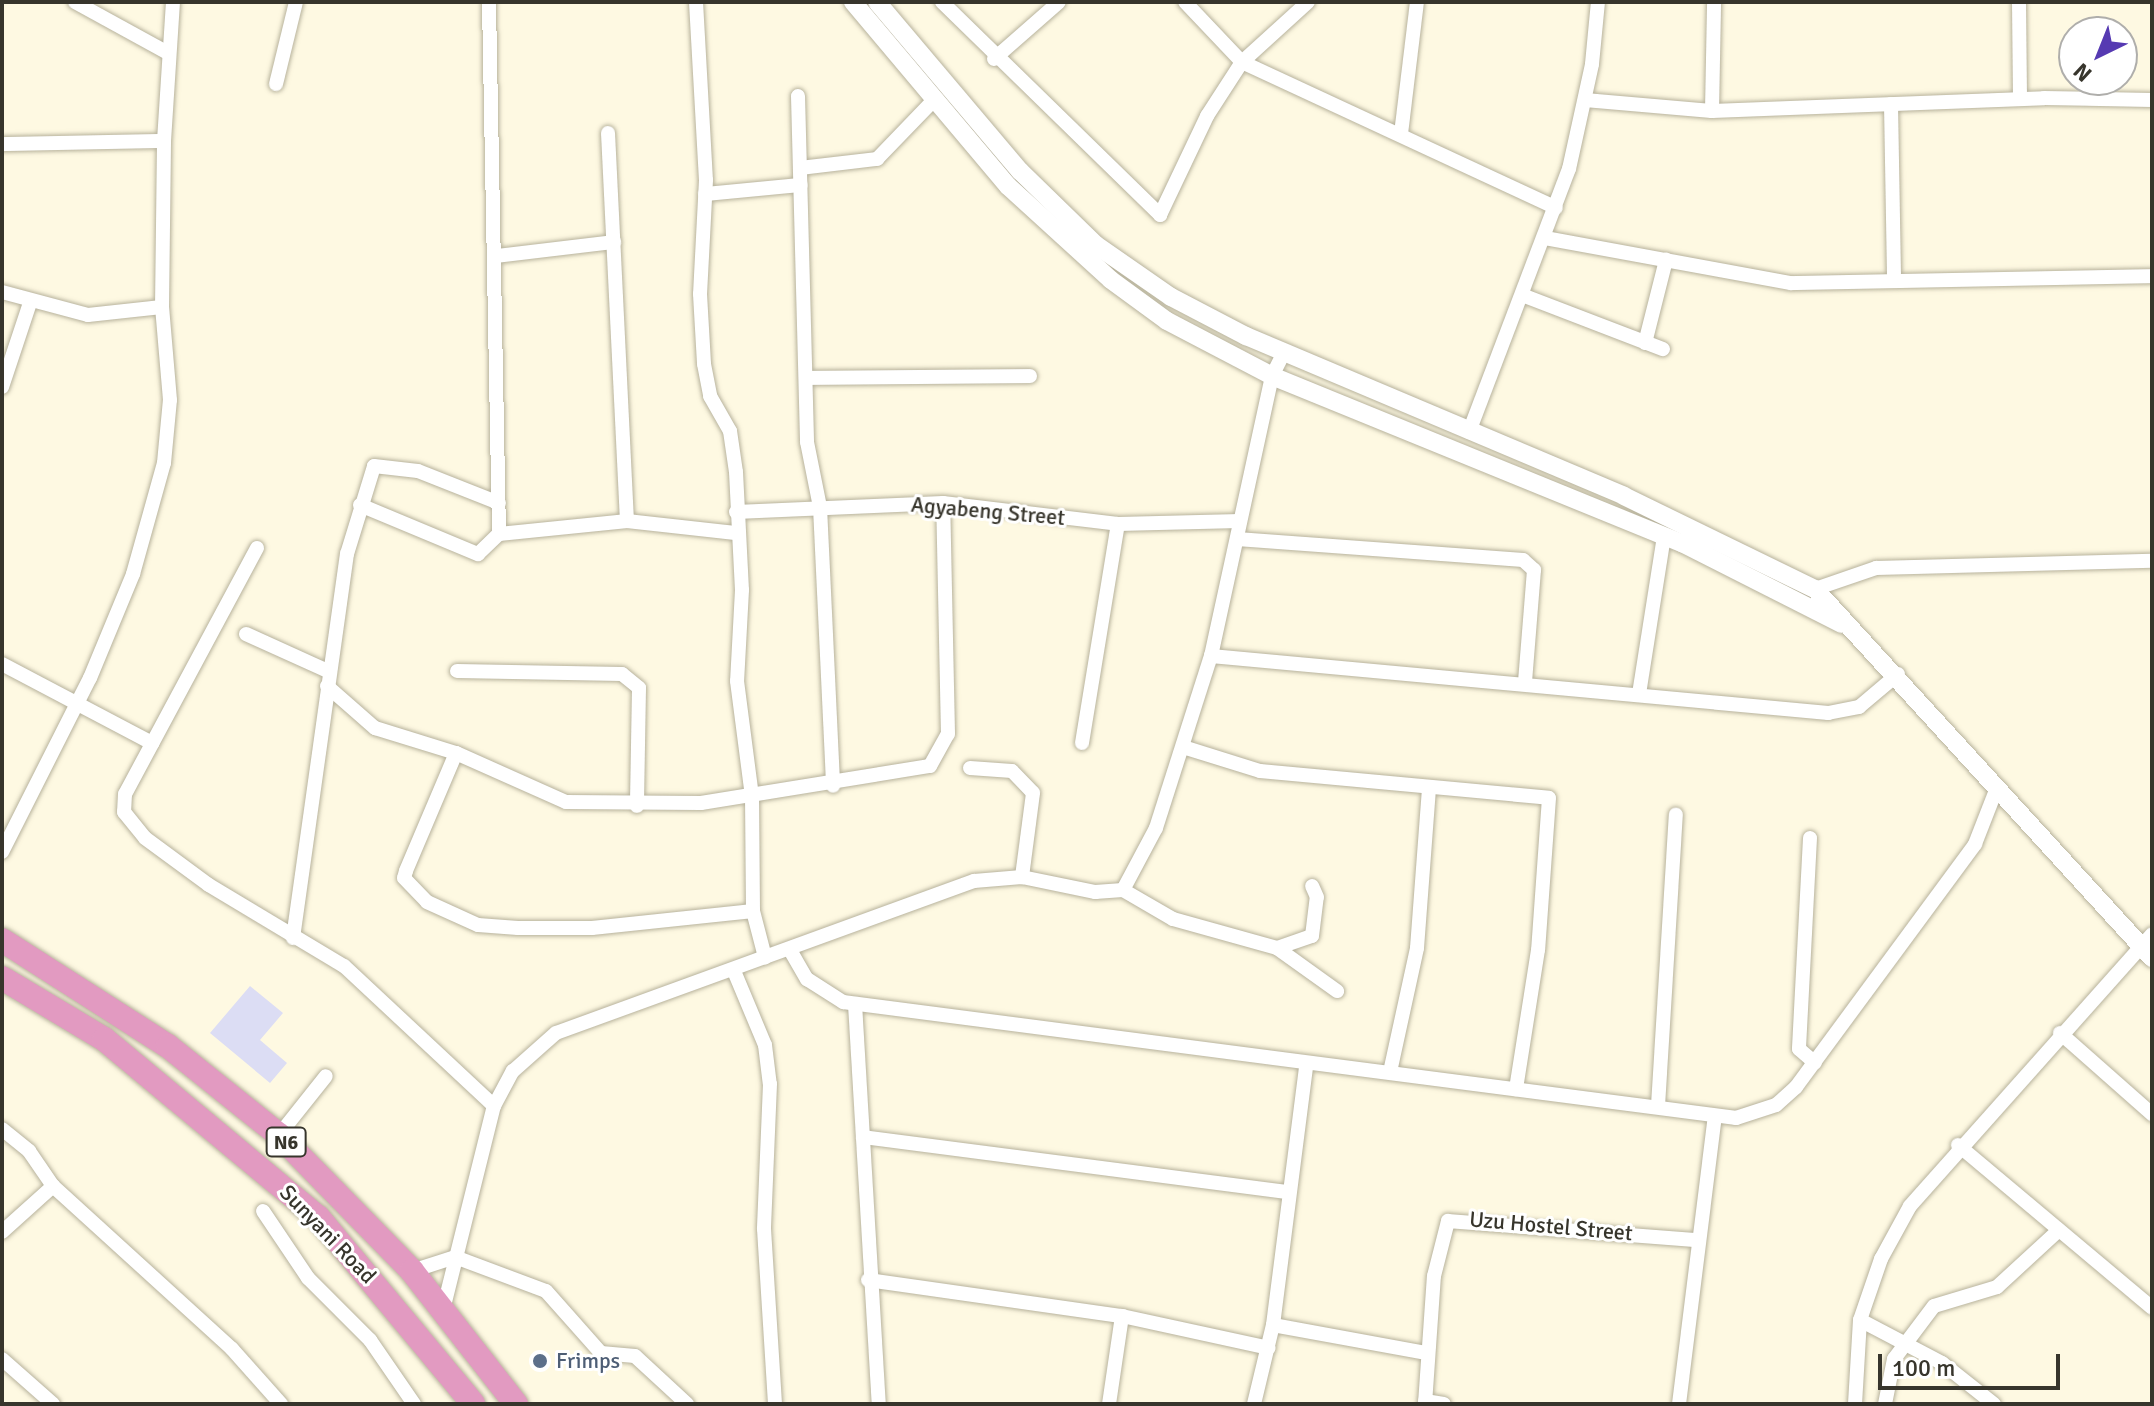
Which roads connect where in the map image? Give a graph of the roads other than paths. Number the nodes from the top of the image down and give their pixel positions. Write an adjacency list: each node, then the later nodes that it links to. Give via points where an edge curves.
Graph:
1 (75, 2): 16 (street)
2 (173, 2): 16 (street)
3 (296, 2): 19 (street)
4 (489, 2): 37 (street)
5 (696, 2): 33 (street)
6 (853, 2): 24 (street)
7 (877, 2): 47 (street, via 1020,171 1096,245 1198,313)
8 (942, 2): 17 (street)
9 (1059, 2): 17 (street)
10 (1185, 2): 18 (street)
11 (1308, 2): 18 (street)
12 (1417, 2): 28 (street)
13 (1598, 2): 22 (street)
14 (1714, 2): 26 (street)
15 (2019, 2): 21 (street)
16 (168, 53): 29 (street)
17 (994, 59): 18 (street, via 1160,215 1219,94)
18 (1242, 62): 28 (street)
19 (276, 84)
20 (798, 96): 31 (street)
21 (2020, 99): 23 (street); 25 (street)
22 (1585, 100): 26 (street); 34 (street)
23 (2152, 100)
24 (933, 101): 31 (street, via 877,159); 49 (street, via 1008,186 1111,280 1167,321)
25 (1891, 104): 26 (street); 39 (street)
26 (1712, 111)
27 (608, 133): 36 (street)
28 (1401, 134): 34 (street)
29 (164, 141): 30 (street); 44 (street)
30 (2, 144)
31 (800, 168): 32 (street)
32 (801, 185): 33 (street); 50 (street)
33 (705, 194): 57 (street, via 704,364 710,396 730,431)
34 (1556, 208): 35 (street)
35 (1545, 238): 38 (street); 42 (street)
36 (614, 242): 37 (street); 58 (street)
37 (496, 256): 53 (street)
38 (1666, 260): 39 (street, via 1791,283); 45 (street)
39 (1894, 276): 40 (street, via 1928,281)
40 (2152, 276)
41 (2, 292): 43 (street)
42 (1522, 295): 45 (street); 52 (street)
43 (30, 303): 44 (street, via 88,315); 51 (street)
44 (162, 307): 77 (street, via 170,400 164,463 133,574)
45 (1645, 343): 46 (street)
46 (1663, 349)
47 (1285, 351): 49 (street); 52 (street)
48 (1030, 376): 50 (street)
49 (1272, 376): 59 (street); 63 (street)
50 (806, 378): 56 (street, via 807,442)
51 (2, 387)
52 (1469, 432): 67 (street, via 1636,501)
53 (499, 503): 55 (street, via 381,462); 62 (street)
54 (943, 503): 56 (street, Agyabeng Street); 60 (street, Agyabeng Street); 83 (street, via 944,749 930,766)
55 (360, 505): 62 (street, via 478,554); 74 (street)
56 (820, 507): 57 (street, Agyabeng Street); 83 (street)
57 (736, 512): 61 (street)
58 (627, 521): 61 (street); 62 (street)
59 (1240, 521): 60 (street, Agyabeng Street); 64 (street)
60 (1118, 524): 79 (street)
61 (735, 533): 86 (street, via 742,590 739,709)
62 (499, 534)
63 (1664, 536): 68 (street); 76 (street)
64 (1237, 539): 70 (street); 75 (street, via 1523,560 1534,570)
65 (257, 548): 78 (street)
66 (2152, 561): 67 (street, via 1989,561 1876,568)
67 (1815, 589): 68 (street)
68 (1848, 627): 73 (street)
69 (246, 634): 74 (street)
70 (1211, 656): 75 (street); 80 (street)
71 (2, 664): 77 (street)
72 (457, 671): 87 (street, via 622,674 639,688)
73 (1898, 674): 76 (street, via 1844,712); 85 (street)
74 (328, 678): 81 (street, via 375,728); 95 (street)
75 (1525, 681): 76 (street)
76 (1639, 694)
77 (78, 704): 78 (street); 90 (street)
78 (152, 743): 95 (street, via 122,802 128,823 209,885)
79 (1082, 743)
80 (1183, 747): 84 (street, via 1232,767); 93 (street, via 1156,828)
81 (456, 753): 87 (street, via 566,802); 94 (street, via 404,878 427,902 478,925 518,928 592,928)
82 (970, 768): 91 (street, via 1012,771 1033,793)
83 (833, 786): 86 (street)
84 (1429, 787): 108 (street, via 1417,948); 110 (street, via 1549,798 1538,950)
85 (1996, 790): 97 (street); 106 (street, via 1975,844)
86 (752, 796): 87 (street); 94 (street)
87 (637, 806)
88 (1676, 815): 112 (street)
89 (1810, 838): 106 (street, via 1799,1049)
90 (2, 852)
91 (1022, 877): 93 (street, via 1095,892); 99 (street, via 939,890)
92 (1312, 886): 98 (street, via 1317,897 1312,936)
93 (1123, 890): 98 (street, via 1173,919)
94 (753, 911): 100 (street)
95 (293, 938): 111 (street, via 344,966)
96 (2, 940): 116 (main road, N6, via 168,1046)
97 (2148, 947): 105 (street)
98 (1277, 948): 103 (street)
99 (790, 950): 100 (street); 104 (street, via 807,979 827,997)
100 (765, 957): 101 (street)
101 (734, 971): 111 (street, via 556,1033 513,1071); 144 (street, via 765,1045 770,1084 764,1229)
102 (2, 978): 141 (main road, Sunyani Road / N6, via 104,1039 318,1217)
103 (1337, 991)
104 (855, 1004): 107 (street); 117 (street)
105 (2060, 1033): 113 (street); 118 (street)
106 (1815, 1063): 114 (street, via 1776,1105 1736,1118)
107 (1306, 1066): 108 (street); 120 (street)
108 (1390, 1072): 110 (street)
109 (326, 1076): 116 (street)
110 (1516, 1089): 112 (street)
111 (494, 1106): 125 (street)
112 (1658, 1106): 114 (street)
113 (2152, 1114)
114 (1715, 1116): 124 (street)
115 (2, 1129): 119 (street, via 29,1151)
116 (279, 1135): 126 (main road, N6)
117 (863, 1137): 120 (street); 127 (street)
118 (1958, 1145): 122 (street); 131 (street, via 1893,1233)
119 (53, 1186): 123 (street); 139 (street, via 232,1349)
120 (1287, 1192): 132 (street)
121 (263, 1211): 140 (street, via 308,1278 370,1340)
122 (2059, 1230): 128 (street); 133 (street, via 1997,1287 1943,1299)
123 (2, 1232)
124 (1697, 1240): 135 (street, Uzu Hostel Street, via 1455,1217 1444,1228 1436,1264); 149 (street)
125 (455, 1257): 126 (street); 129 (street); 143 (street, via 546,1291 601,1353 635,1356)
126 (412, 1271): 129 (main road, N6)
127 (868, 1280): 130 (street); 145 (street)
128 (2152, 1308)
129 (443, 1310): 142 (main road, N6)
130 (1122, 1316): 134 (street); 146 (street)
131 (1860, 1320): 133 (street); 150 (street)
132 (1273, 1325): 134 (street); 135 (street)
133 (1904, 1344): 151 (street, via 1894,1359); 152 (street, via 1942,1363)
134 (1269, 1348): 147 (street)
135 (1425, 1353): 137 (street, Uzu Hostel Street)
136 (2, 1359): 138 (street)
137 (1425, 1402): 148 (street)
138 (53, 1404)
139 (281, 1404)
140 (414, 1404)
141 (473, 1404)
142 (516, 1404)
143 (687, 1404)
144 (775, 1404)
145 (879, 1404)
146 (1109, 1404)
147 (1254, 1404)
148 (1444, 1404)
149 (1679, 1404)
150 (1855, 1404)
151 (1885, 1404)
152 (1994, 1404)

